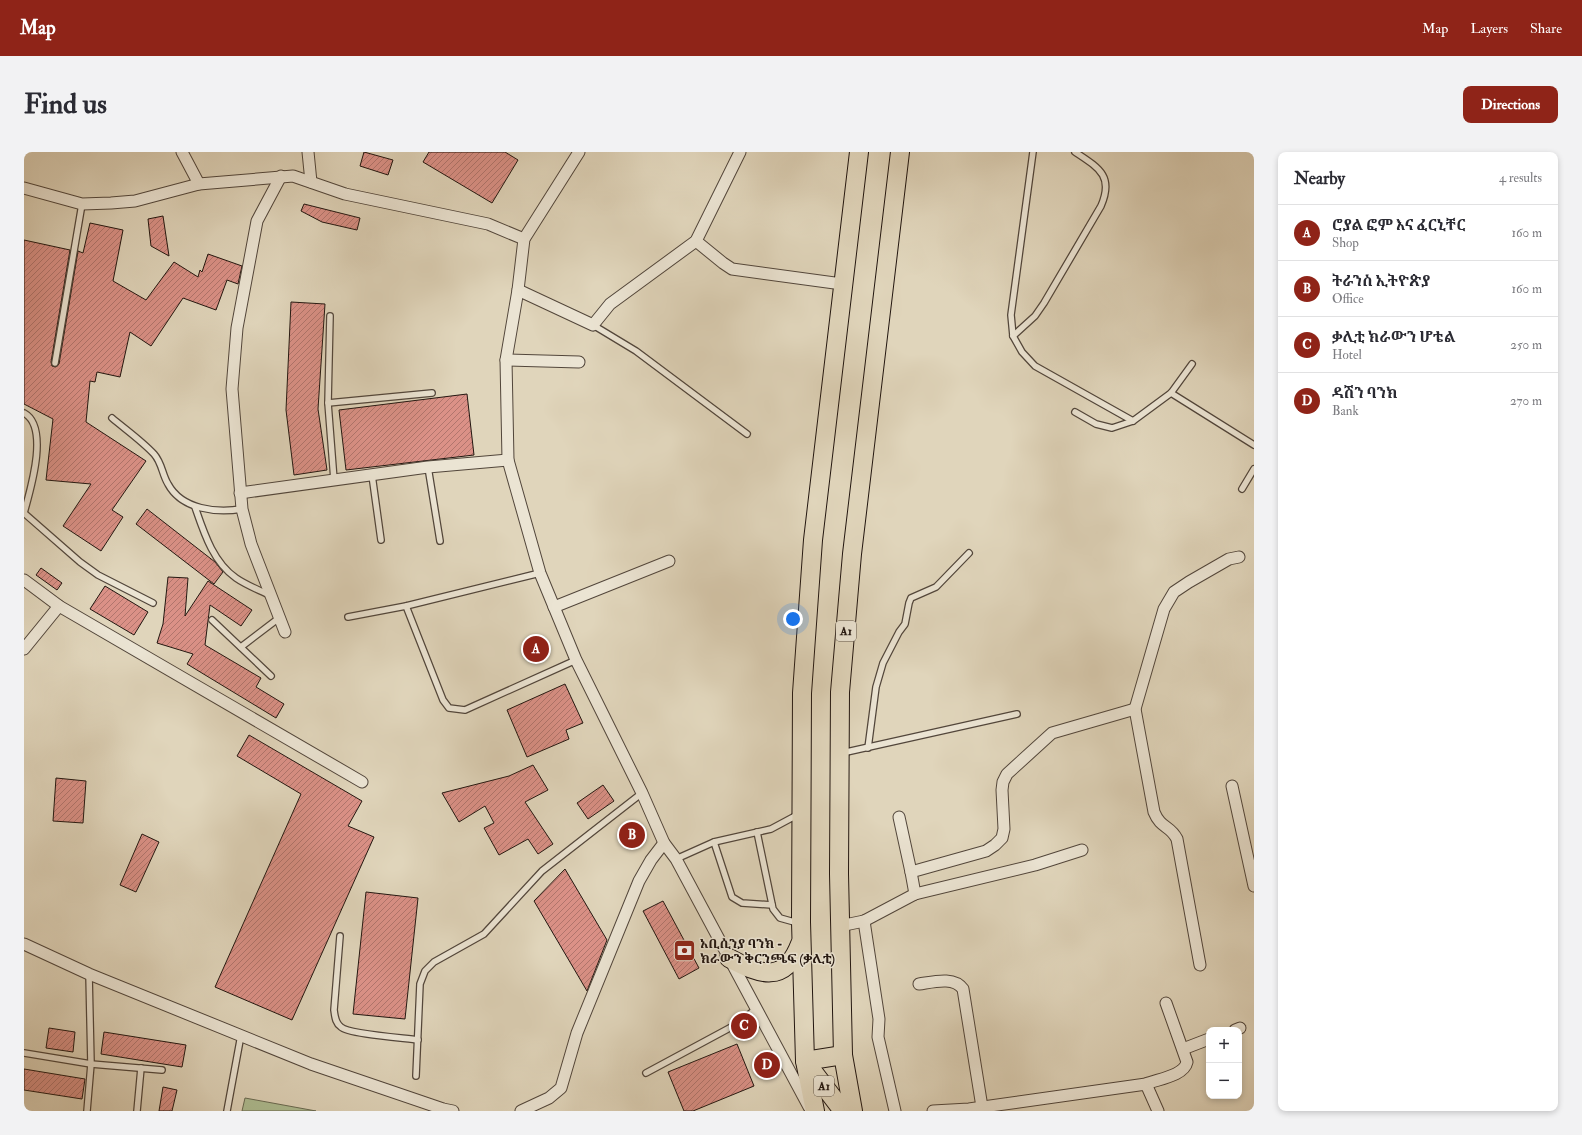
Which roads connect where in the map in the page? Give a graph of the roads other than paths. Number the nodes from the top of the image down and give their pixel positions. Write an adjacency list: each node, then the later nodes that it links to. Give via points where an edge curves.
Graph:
1 (182, 152): 11 (street)
2 (308, 152): 10 (street)
3 (579, 152): 14 (street)
4 (740, 152): 15 (street)
5 (859, 152): 16 (main road, A1)
6 (900, 152): 67 (main road, A1, via 852,554 840,692)
7 (1033, 152): 20 (lane, via 1010,315)
8 (1075, 152): 20 (lane, via 1102,173 1107,183 1106,195 1044,303 1035,316)
9 (280, 176): 10 (street, via 293,176); 11 (street); 40 (street, via 257,221 237,328 232,389)
10 (311, 182): 14 (street, via 345,194 488,224)
11 (199, 184): 13 (street, via 135,201)
12 (24, 188): 13 (street)
13 (82, 204): 23 (lane)
14 (524, 239): 17 (street)
15 (696, 241): 16 (street, via 732,269); 19 (street, via 610,304)
16 (842, 284): 71 (main road, A1, via 813,540 802,693)
17 (518, 290): 19 (street); 21 (street)
18 (330, 316): 27 (lane)
19 (593, 325): 32 (lane, via 636,351)
20 (1013, 336): 31 (lane, via 1022,352 1035,366)
21 (506, 360): 22 (street); 34 (street)
22 (579, 362)
23 (55, 363)
24 (1192, 364): 26 (lane)
25 (432, 393): 27 (lane)
26 (1171, 393): 31 (lane); 33 (lane)
27 (328, 403): 38 (lane)
28 (1075, 412): 31 (lane, via 1096,424 1112,428)
29 (24, 413): 43 (lane, via 33,420 36,428 37,455)
30 (112, 418): 41 (lane, via 154,454 168,485 177,495)
31 (1134, 421)
32 (747, 434)
33 (1254, 445)
34 (508, 460): 35 (street); 49 (street)
35 (428, 468): 37 (street); 45 (lane)
36 (1254, 469): 39 (lane)
37 (372, 475): 38 (street); 44 (lane)
38 (334, 480): 40 (street)
39 (1242, 489)
40 (240, 493): 42 (street)
41 (195, 507): 42 (lane, via 226,512); 51 (lane, via 205,537 226,568 236,579)
42 (242, 509): 51 (street)
43 (24, 513): 52 (lane, via 98,575)
44 (381, 540)
45 (440, 541)
46 (969, 553): 66 (lane, via 936,587 911,598 905,624 881,669 876,687)
47 (1239, 557): 64 (street, via 1216,566 1174,592 1164,609)
48 (668, 561): 55 (street)
49 (540, 573): 54 (lane); 55 (street)
50 (24, 580): 53 (street)
51 (269, 595): 57 (street)
52 (153, 603)
53 (59, 606): 61 (street); 68 (street)
54 (406, 606): 56 (lane); 62 (lane, via 443,700 449,708 465,710)
55 (554, 607): 62 (street)
56 (348, 617)
57 (279, 618): 59 (street); 60 (lane)
58 (212, 620): 60 (lane)
59 (285, 632)
60 (241, 647): 63 (lane)
61 (24, 649)
62 (576, 660): 70 (street)
63 (271, 676)
64 (1135, 709): 78 (street, via 1052,733 1007,774 1002,790 1004,828 1002,838 996,845 986,851); 89 (street, via 1154,812 1158,822 1173,832 1177,839)
65 (1017, 714): 66 (lane)
66 (868, 748): 67 (lane)
67 (840, 753): 84 (main road, A1)
68 (362, 782)
69 (1232, 786): 79 (street)
70 (642, 792): 75 (street); 95 (lane, via 542,871 484,934 434,962 425,971 420,984)
71 (802, 812): 73 (lane, via 771,829); 83 (main road, A1)
72 (899, 816): 78 (street)
73 (757, 832): 74 (lane); 81 (lane)
74 (714, 842): 77 (lane); 81 (lane, via 732,897 742,902)
75 (664, 843): 77 (street); 113 (street, via 651,860 636,888 577,1033 561,1088 549,1098)
76 (1082, 850): 80 (street)
77 (676, 859): 88 (street)
78 (911, 872): 80 (street)
79 (1254, 886)
80 (915, 894): 82 (street)
81 (772, 905): 83 (lane, via 780,918 793,923)
82 (864, 921): 84 (street); 118 (street, via 878,1019 878,1037)
83 (801, 922): 86 (main road, A1)
84 (840, 926): 99 (main road, A1)
85 (340, 936): 95 (lane, via 335,1020 341,1028)
86 (801, 942): 88 (main road, via 789,966 775,972 752,970); 100 (main road, A1)
87 (24, 944): 90 (street)
88 (729, 958): 93 (street)
89 (1200, 965)
90 (89, 974): 94 (street); 101 (lane)
91 (919, 984): 107 (street, via 953,981 960,984 963,989)
92 (1166, 1003): 97 (street)
93 (756, 1009): 104 (lane, via 737,1024); 114 (street)
94 (241, 1035): 111 (lane); 112 (street, via 311,1064)
95 (418, 1040): 105 (lane)
96 (1206, 1040): 97 (street)
97 (1182, 1049): 106 (street, via 1187,1062 1181,1072)
98 (24, 1053): 101 (lane)
99 (843, 1055): 100 (main road); 117 (main road, A1)
100 (805, 1061): 115 (main road, A1); 116 (main road, A1)
101 (91, 1064): 102 (lane); 109 (lane)
102 (141, 1068): 103 (lane); 110 (lane)
103 (162, 1070)
104 (646, 1073)
105 (416, 1076)
106 (1146, 1084): 107 (street); 120 (street)
107 (982, 1107): 108 (street)
108 (969, 1110): 119 (street)
109 (87, 1111)
110 (137, 1111)
111 (227, 1111)
112 (453, 1111)
113 (521, 1111)
114 (812, 1111)
115 (815, 1111)
116 (843, 1111)
117 (853, 1111)
118 (895, 1111)
119 (933, 1111)
120 (1158, 1111)

